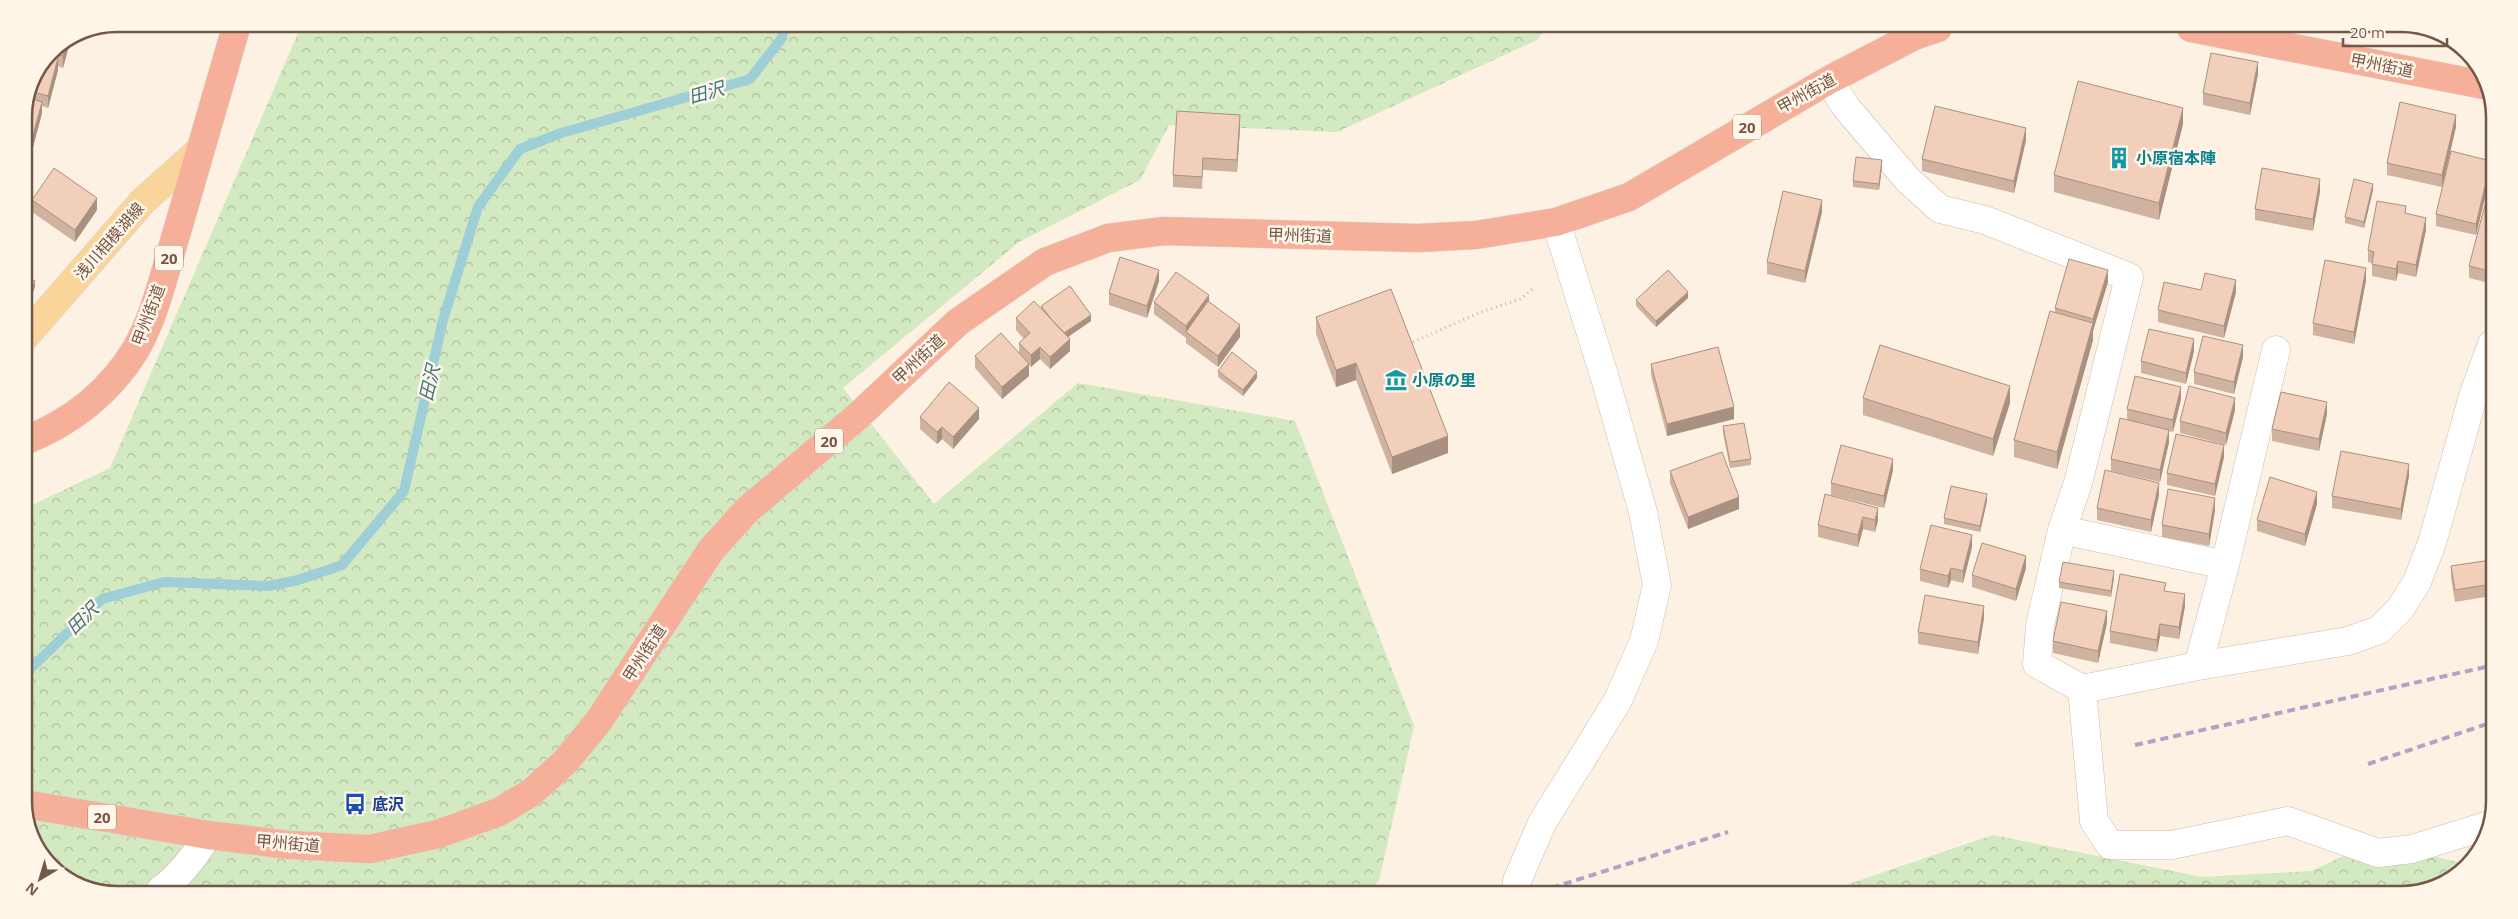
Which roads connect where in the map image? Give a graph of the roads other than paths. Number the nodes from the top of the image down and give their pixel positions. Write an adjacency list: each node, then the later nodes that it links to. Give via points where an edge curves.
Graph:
1 (235, 32): 6 (highway, 甲州街道 / 20)
2 (1926, 32): 4 (highway, 甲州街道 / 20)
3 (2212, 32): 5 (highway, 甲州街道)
4 (1828, 80): 7 (highway, 甲州街道 / 20, via 1629,196); 12 (street, via 1845,106 1902,173 1940,209 1985,220 2129,277 2078,483)
5 (2478, 84)
6 (200, 150): 8 (main road, 浅川相模湖線, via 143,201); 11 (highway, 甲州街道 / 20, via 156,300 136,348 111,383 79,412)
7 (1556, 222): 18 (highway, 甲州街道 / 20, via 1476,235 1418,238 1164,231 1108,238 1046,262 958,322 858,416 747,510 711,550 598,722 566,762 532,792 499,812 438,834 370,849); 20 (street, via 1643,512 1656,585 1644,641 1617,702 1542,823)
8 (32, 328)
9 (2276, 350): 13 (street)
10 (2485, 362): 14 (street, via 2432,542 2417,582 2400,609 2379,630 2348,641)
11 (32, 438)
12 (2062, 530): 13 (street); 15 (street, via 2040,625 2037,664)
13 (2225, 565): 14 (street)
14 (2198, 666): 15 (street)
15 (2082, 689): 17 (street, via 2094,821 2110,845 2172,845 2288,822 2378,853 2412,849)
16 (33, 805): 18 (highway, 甲州街道 / 20)
17 (2481, 827)
18 (208, 836): 19 (street, via 193,859)
19 (166, 886)
20 (1517, 886)

